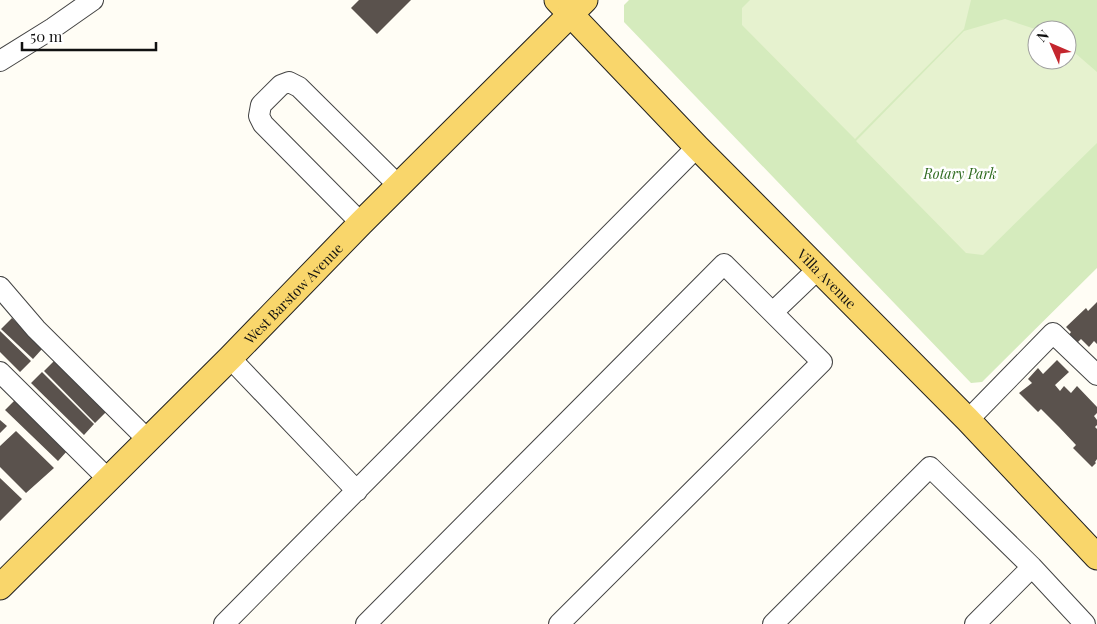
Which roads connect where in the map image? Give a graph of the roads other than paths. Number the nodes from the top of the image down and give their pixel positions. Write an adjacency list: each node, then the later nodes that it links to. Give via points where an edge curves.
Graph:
1 (94, 0): 3 (street)
2 (571, 5): 4 (main road, Villa Avenue); 5 (main road, West Barstow Avenue)
3 (0, 61)
4 (697, 147): 7 (main road, Villa Avenue); 16 (street)
5 (399, 186): 6 (main road, West Barstow Avenue); 6 (street, via 299,87 289,82 281,85 261,105 259,116 263,124)
6 (362, 224): 10 (main road, West Barstow Avenue)
7 (818, 269): 9 (street); 13 (main road, Villa Avenue)
8 (0, 287): 14 (street, via 36,329)
9 (773, 312): 21 (street, via 724,264); 22 (street, via 822,362)
10 (230, 358): 14 (main road, West Barstow Avenue); 16 (street)
11 (0, 372): 15 (street)
12 (1096, 373): 13 (street, via 1053,333)
13 (968, 420): 17 (main road, Villa Avenue)
14 (148, 440): 15 (main road, West Barstow Avenue)
15 (108, 479): 19 (main road, West Barstow Avenue)
16 (357, 491): 20 (street)
17 (1097, 557)
18 (1032, 567): 23 (street, via 930,467); 24 (street); 25 (street)
19 (0, 587)
20 (224, 624)
21 (366, 624)
22 (559, 624)
23 (773, 624)
24 (975, 624)
25 (1085, 624)

